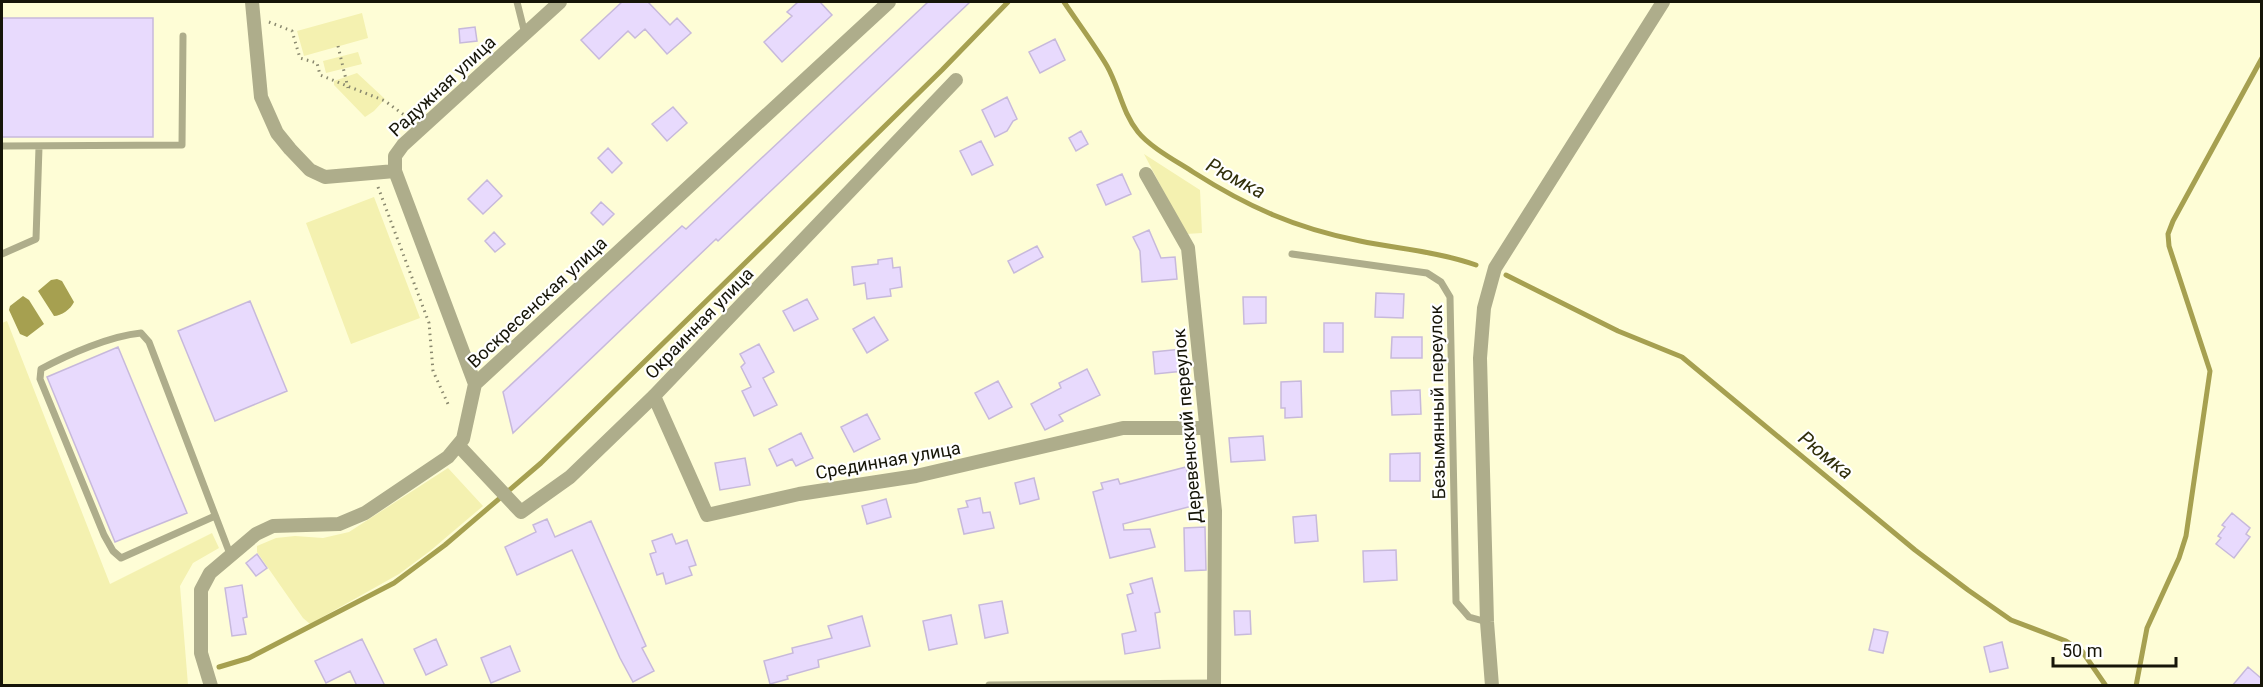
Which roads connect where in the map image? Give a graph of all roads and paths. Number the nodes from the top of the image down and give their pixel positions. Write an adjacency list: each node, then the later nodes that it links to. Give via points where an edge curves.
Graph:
1 (252, 2): 6 (street)
2 (517, 2): 7 (lane)
3 (560, 2): 7 (street, Радужная улица)
4 (889, 2): 20 (street, Воскресенская улица)
5 (1663, 2): 27 (street, via 1495,268 1484,308 1480,358)
6 (254, 16): 11 (path, via 292,31 300,58 317,63 320,75); 16 (street, via 261,97 277,133 310,170 325,177)
7 (525, 34): 12 (street, Радужная улица)
8 (183, 36): 14 (lane, via 182,145)
9 (338, 46): 11 (path)
10 (956, 80): 21 (street, Окраинная улица)
11 (348, 87): 12 (path, via 385,101)
12 (422, 128): 15 (street, Радужная улица, via 395,156)
13 (2, 146): 14 (lane)
14 (39, 147): 18 (lane, via 36,239)
15 (395, 171): 16 (street); 20 (street)
16 (372, 174): 22 (path, via 429,323 433,371)
17 (1146, 174): 23 (street, Деревенский переулок, via 1188,248)
18 (2, 254)
19 (1292, 254): 27 (lane, Безымянный переулок, via 1427,273 1441,282 1450,297 1456,602 1469,617)
20 (475, 384): 24 (street, Воскресенская улица, via 463,439)
21 (654, 396): 23 (street, Срединная улица, via 707,516 799,494 916,476 1123,428); 24 (street, Окраинная улица, via 570,477 521,512)
22 (448, 404)
23 (1206, 428): 28 (street, Деревенский переулок, via 1215,511)
24 (458, 445): 26 (street, Воскресенская улица, via 448,457 364,513 339,524 273,526)
25 (215, 516): 25 (lane, via 149,342 141,333 124,335 41,369 40,379 113,551 122,558); 26 (lane)
26 (230, 554): 30 (street, Воскресенская улица, via 210,573 201,590 201,653)
27 (1487, 622): 31 (street)
28 (1214, 684): 29 (lane)
29 (989, 685)
30 (211, 686)
31 (1492, 686)

